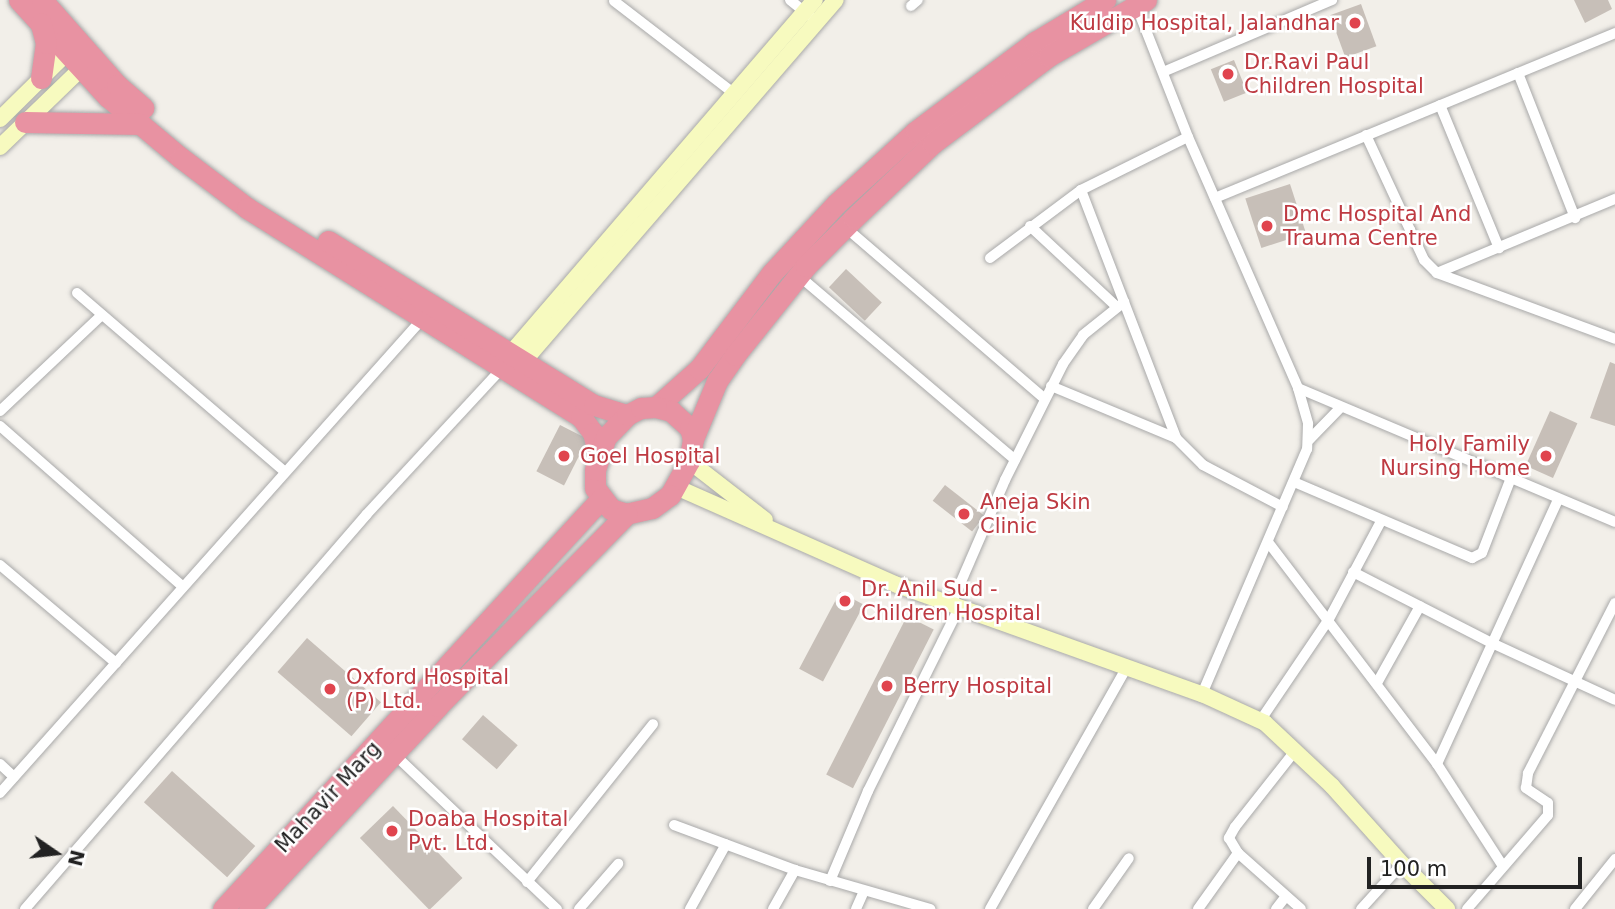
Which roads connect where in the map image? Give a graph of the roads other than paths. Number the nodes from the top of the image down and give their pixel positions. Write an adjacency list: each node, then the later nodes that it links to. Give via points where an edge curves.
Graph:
1 (19, 0): 10 (highway)
2 (42, 0): 12 (highway)
3 (790, 0): 9 (street)
4 (836, 0): 9 (street)
5 (1105, 0): 44 (highway, via 1035,42 916,131 836,204 771,274 699,369)
6 (1332, 0): 13 (street)
7 (614, 1): 16 (street)
8 (1141, 3): 13 (street); 30 (highway, via 1049,56 933,144)
9 (812, 11): 16 (street); 40 (street)
10 (41, 24): 12 (highway); 15 (highway, via 46,43)
11 (1615, 33): 14 (street)
12 (80, 54): 15 (street); 19 (street); 20 (highway, via 108,97); 24 (highway)
13 (1163, 72): 22 (street)
14 (1518, 73): 17 (street); 28 (street)
15 (41, 78): 18 (street)
16 (736, 95): 40 (street)
17 (1440, 105): 21 (street); 31 (street)
18 (0, 119)
19 (25, 122): 20 (highway); 23 (street)
20 (141, 124): 24 (highway)
21 (1366, 135): 26 (street); 33 (street, via 1424,260)
22 (1188, 137): 25 (street); 26 (street)
23 (0, 147)
24 (232, 188): 38 (highway); 40 (highway)
25 (1081, 190): 29 (street); 36 (street)
26 (1214, 198): 42 (street)
27 (1615, 199): 28 (street)
28 (1575, 218): 31 (street)
29 (1030, 226): 32 (street); 36 (street)
30 (845, 227): 34 (highway); 43 (street)
31 (1499, 248): 33 (street)
32 (990, 258)
33 (1437, 273): 39 (street)
34 (798, 275): 50 (highway, via 717,381); 53 (street)
35 (77, 293): 37 (street)
36 (1121, 305): 41 (street, via 1083,335); 49 (street)
37 (103, 314): 46 (street); 55 (street)
38 (424, 317): 40 (highway); 55 (street)
39 (1615, 339)
40 (513, 360): 47 (highway, via 594,405); 52 (highway, via 581,416 593,433); 102 (street, via 368,514)
41 (1051, 386): 43 (street); 49 (street)
42 (1298, 388): 45 (street); 51 (street)
43 (1044, 397): 53 (street)
44 (656, 407): 47 (highway); 50 (highway, via 681,418)
45 (1341, 407): 51 (street); 56 (street)
46 (0, 411)
47 (627, 415): 52 (highway, via 606,437)
48 (0, 426): 69 (street)
49 (1177, 438): 61 (street, via 1203,465)
50 (693, 439): 54 (highway)
51 (1309, 440): 57 (street)
52 (599, 455): 59 (highway, via 595,488)
53 (1015, 460): 71 (street)
54 (689, 461): 58 (highway); 65 (street)
55 (284, 471): 69 (street)
56 (1511, 478): 60 (street); 63 (street, via 1477,558 1465,558)
57 (1294, 482): 61 (street); 63 (street)
58 (676, 487): 62 (highway, via 652,508); 65 (street)
59 (601, 499): 62 (highway, via 611,509); 103 (highway, Mahavir Marg)
60 (1558, 499): 64 (street); 74 (street)
61 (1283, 507): 66 (street)
62 (627, 514): 84 (highway, Mahavir Marg)
63 (1381, 520): 68 (street)
64 (1615, 522)
65 (787, 537): 71 (street)
66 (1268, 542): 73 (street); 79 (street)
67 (0, 565): 75 (street)
68 (1353, 572): 72 (street); 73 (street)
69 (182, 586): 75 (street)
70 (1615, 603): 77 (street)
71 (955, 606): 76 (street); 98 (street)
72 (1420, 606): 74 (street); 78 (street)
73 (1329, 619): 78 (street); 81 (street)
74 (1494, 644): 77 (street); 86 (street)
75 (116, 663): 87 (street)
76 (1127, 667): 79 (street); 111 (street)
77 (1577, 682): 80 (street); 96 (street, via 1526,780 1527,790 1548,803 1549,811)
78 (1377, 683): 86 (street)
79 (1202, 694): 81 (street)
80 (1615, 700)
81 (1260, 721): 83 (street)
82 (653, 724): 99 (street)
83 (1295, 751): 91 (street, via 1230,834 1229,842); 95 (street)
84 (394, 754): 99 (street); 104 (highway, Mahavir Marg)
85 (0, 764): 87 (street)
86 (1437, 764): 96 (street)
87 (15, 777): 88 (street)
88 (0, 793)
89 (674, 825): 90 (street)
90 (726, 844): 97 (street); 107 (street)
91 (1238, 853): 101 (street); 113 (street)
92 (1129, 858): 112 (street)
93 (1615, 859): 119 (street)
94 (618, 863): 106 (street)
95 (1402, 864): 116 (street); 117 (street)
96 (1503, 865): 118 (street)
97 (795, 870): 98 (street); 108 (street)
98 (830, 881): 100 (street)
99 (527, 882): 105 (street)
100 (864, 891): 109 (street); 110 (street)
101 (1286, 896): 114 (street); 115 (street)
102 (25, 909)
103 (223, 909)
104 (249, 909)
105 (557, 909)
106 (579, 909)
107 (690, 909)
108 (773, 909)
109 (856, 909)
110 (930, 909)
111 (990, 909)
112 (1093, 909)
113 (1198, 909)
114 (1276, 909)
115 (1301, 909)
116 (1361, 909)
117 (1447, 909)
118 (1467, 909)
119 (1575, 909)

